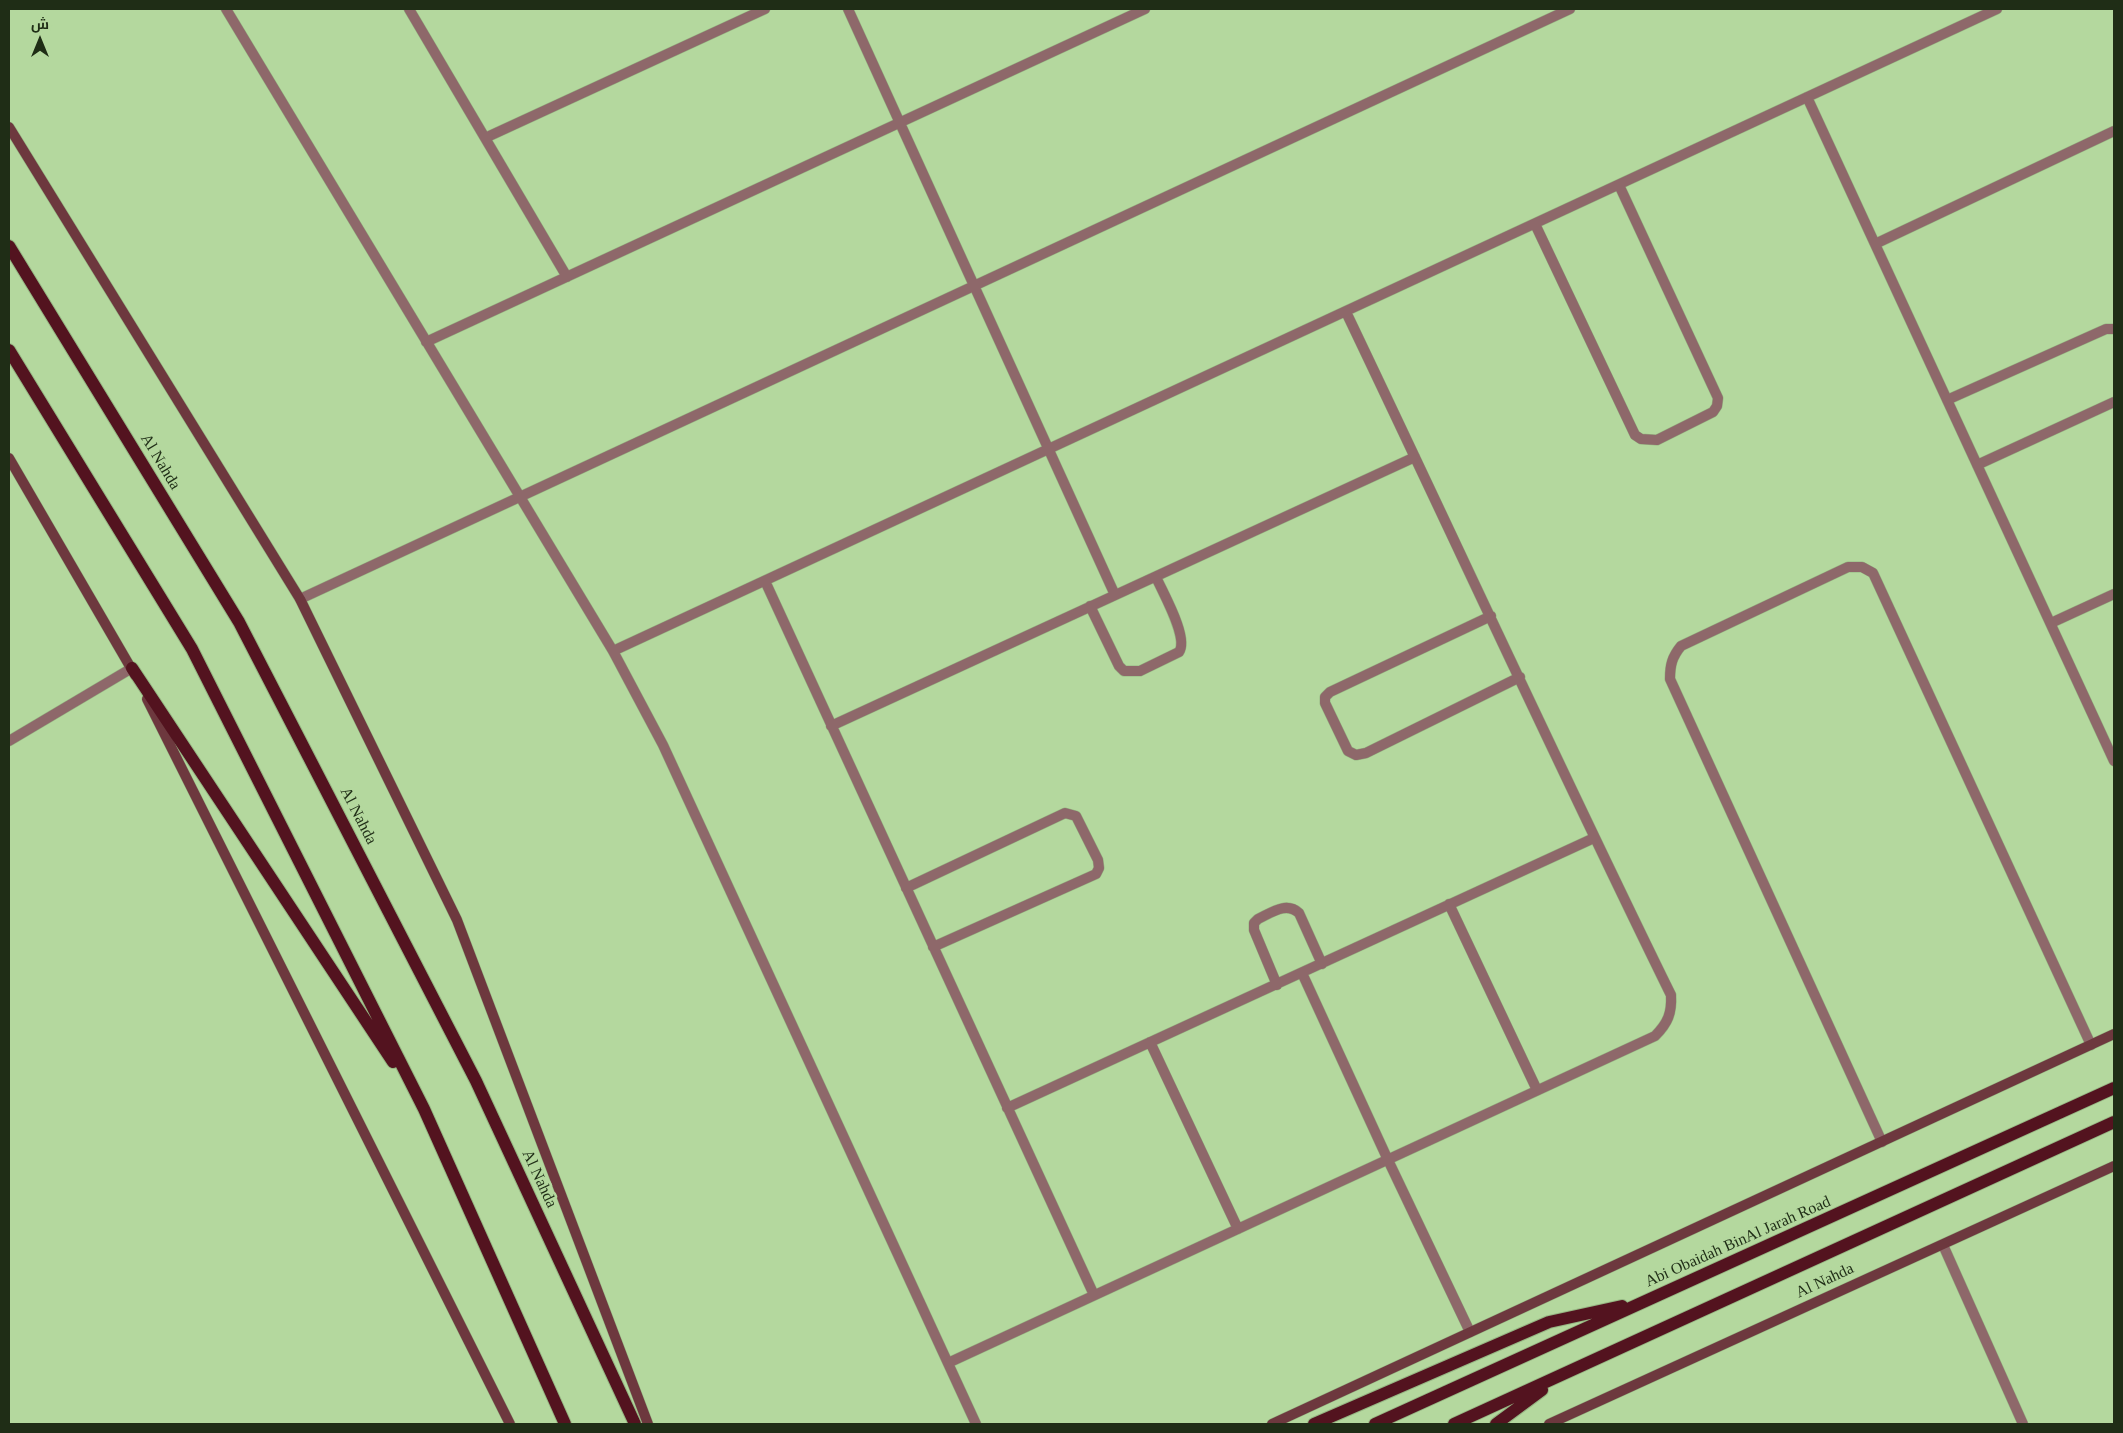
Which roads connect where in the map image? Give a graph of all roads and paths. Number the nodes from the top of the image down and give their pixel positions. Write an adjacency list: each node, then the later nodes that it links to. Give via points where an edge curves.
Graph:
1 (226, 9): 21 (street)
2 (409, 9): 12 (street)
3 (765, 9): 12 (street)
4 (848, 9): 9 (street)
5 (1145, 9): 9 (street)
6 (1570, 9): 18 (street)
7 (1997, 9): 8 (street)
8 (1807, 97): 13 (street); 15 (street)
9 (900, 122): 17 (street); 18 (street)
10 (9, 127): 34 (main road)
11 (2114, 131): 15 (street)
12 (485, 138): 17 (street)
13 (1620, 185): 14 (street); 14 (street, via 1718,398 1713,412 1656,440 1641,439 1635,435)
14 (1535, 224): 19 (street)
15 (1875, 244): 23 (street)
16 (9, 246): 73 (main road, Al Nahda, via 239,622 476,1081)
17 (567, 277): 21 (street)
18 (974, 286): 25 (street); 29 (street)
19 (1346, 312): 25 (street); 26 (street)
20 (2114, 329): 23 (street, via 2106,329)
21 (426, 342): 29 (street)
22 (9, 350): 58 (main road, via 192,649)
23 (1947, 400): 28 (street)
24 (2114, 402): 28 (street)
25 (1049, 450): 31 (street); 33 (street)
26 (1415, 456): 30 (street); 36 (street)
27 (9, 458): 39 (main road)
28 (1977, 465): 37 (street)
29 (519, 497): 34 (street); 38 (street)
30 (1156, 577): 33 (street); 35 (street, via 1181,634 1182,648 1140,671 1124,671 1119,666)
31 (765, 581): 38 (street); 41 (street)
32 (2114, 594): 37 (street)
33 (1115, 595): 35 (street)
34 (300, 599): 74 (main road, via 457,920)
35 (1090, 606): 41 (street)
36 (1491, 616): 40 (street); 40 (street, via 1330,692 1324,703 1348,751 1356,755)
37 (2051, 623): 43 (street)
38 (613, 651): 69 (street, via 663,745)
39 (132, 668): 42 (street); 58 (main road); 71 (main road)
40 (1520, 677): 44 (street)
41 (831, 726): 45 (street)
42 (9, 741)
43 (2114, 761)
44 (1594, 838): 46 (street); 56 (street, via 1671,995 1672,1009 1666,1025 1656,1036)
45 (906, 888): 47 (street); 47 (street, via 1065,813 1076,816 1098,860 1096,874)
46 (1448, 904): 48 (street); 56 (street)
47 (934, 947): 57 (street)
48 (1322, 964): 49 (street); 50 (street, via 1293,907 1286,906 1258,919 1254,930)
49 (1302, 973): 50 (street); 62 (street)
50 (1277, 985): 52 (street)
51 (2114, 1034): 53 (main road)
52 (1150, 1042): 57 (street); 64 (street)
53 (2091, 1045): 61 (main road); 61 (street, via 1874,573 1862,567 1848,567 1681,646 1673,656 1670,679)
54 (2114, 1080): 59 (main road)
55 (2114, 1088): 59 (main road, Abi Obaidah BinAl Jarah Road)
56 (1537, 1090): 62 (street)
57 (1007, 1108): 66 (street)
58 (424, 1109): 72 (main road)
59 (2057, 1115): 67 (main road, Abi Obaidah BinAl Jarah Road)
60 (2114, 1122): 70 (main road)
61 (1882, 1142): 68 (main road)
62 (1388, 1160): 64 (street); 68 (street)
63 (2114, 1166): 65 (main road, Al Nahda)
64 (1238, 1228): 66 (street)
65 (1943, 1244): 81 (main road, Al Nahda); 82 (street)
66 (1094, 1295): 69 (street)
67 (1649, 1300): 77 (main road, via 1549,1322); 78 (main road, Abi Obaidah BinAl Jarah Road)
68 (1470, 1332): 76 (main road)
69 (948, 1363): 75 (street)
70 (1563, 1374): 79 (main road); 80 (main road)
71 (510, 1424)
72 (565, 1424)
73 (635, 1424)
74 (648, 1424)
75 (976, 1424)
76 (1272, 1424)
77 (1314, 1424)
78 (1375, 1424)
79 (1454, 1424)
80 (1496, 1424)
81 (1549, 1424)
82 (2023, 1424)

